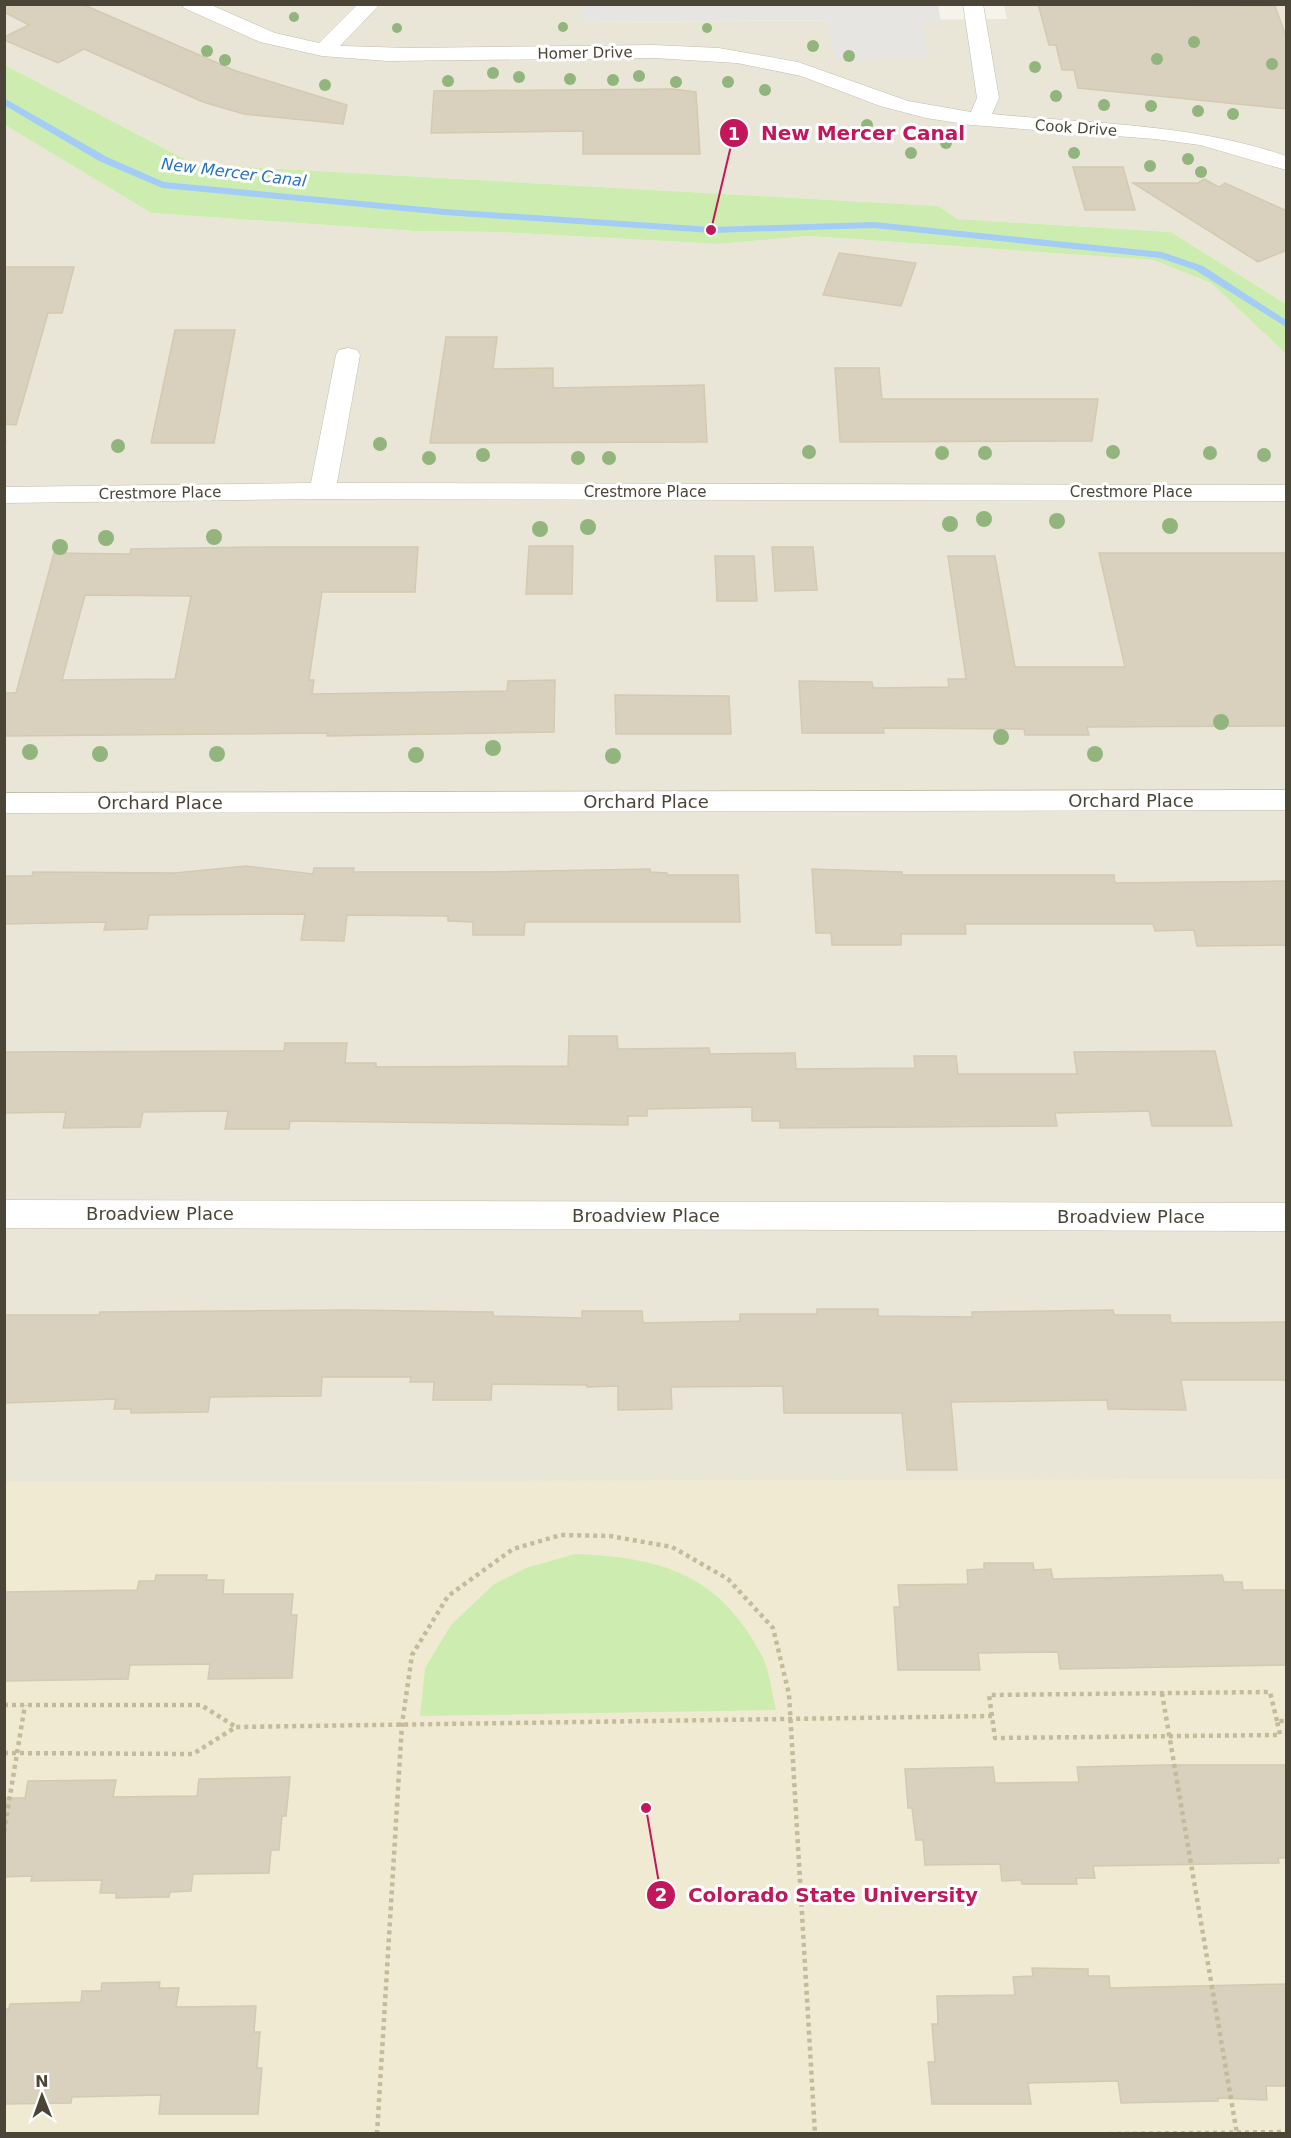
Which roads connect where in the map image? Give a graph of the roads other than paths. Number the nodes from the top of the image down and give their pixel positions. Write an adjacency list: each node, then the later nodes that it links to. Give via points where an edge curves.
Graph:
1 (191, 4): 4 (street, Homer Drive, via 256,33)
2 (370, 4): 4 (street)
3 (973, 4): 5 (street, via 988,98)
4 (324, 50): 5 (street, Homer Drive, via 381,55 722,54 798,68 887,103)
5 (979, 119): 6 (street, Cook Drive, via 1174,135 1226,143)
6 (1287, 163)
7 (348, 355): 8 (street)
8 (323, 491): 9 (street, Crestmore Place); 10 (street, Crestmore Place)
9 (1287, 492)
10 (4, 495)
11 (1287, 800): 12 (street, Orchard Place)
12 (4, 803)
13 (4, 1214): 14 (street, Broadview Place)
14 (1287, 1217)

